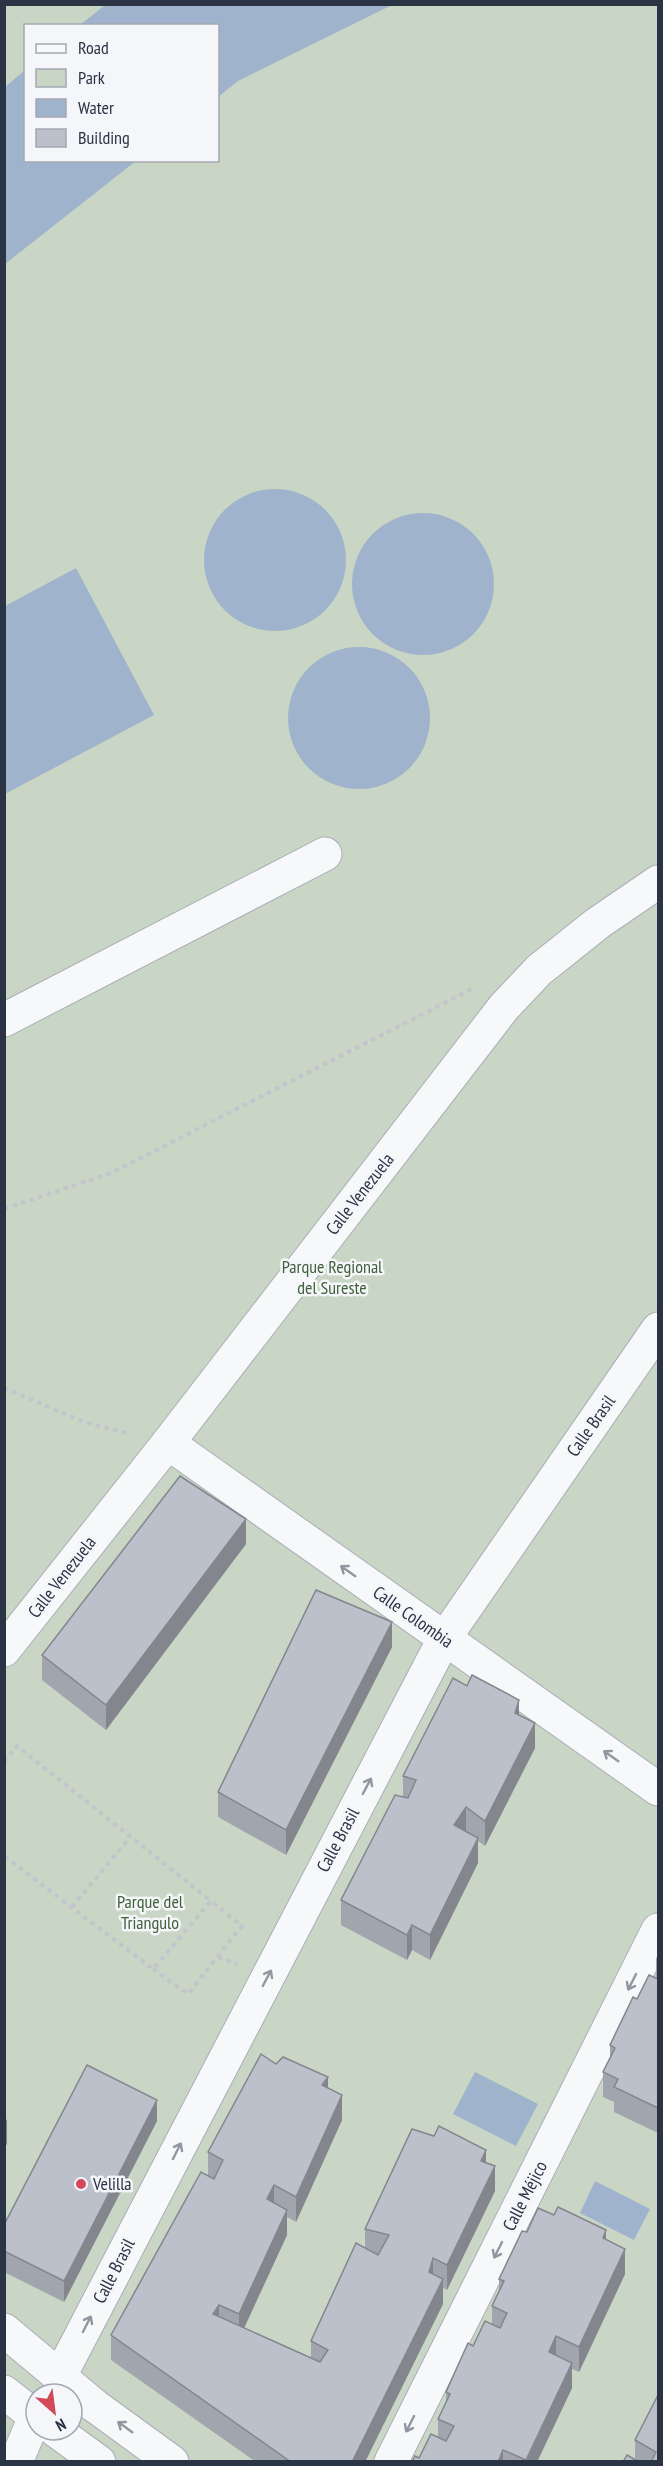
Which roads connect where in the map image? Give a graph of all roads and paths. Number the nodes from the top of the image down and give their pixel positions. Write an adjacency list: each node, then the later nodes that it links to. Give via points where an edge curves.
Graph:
1 (325, 854): 4 (street)
2 (658, 882): 3 (street, Calle Venezuela, via 589,929 539,970)
3 (504, 1007): 5 (path, via 472,989 111,1173); 8 (street, Calle Venezuela)
4 (4, 1020)
5 (4, 1209)
6 (658, 1329): 9 (street, Calle Brasil)
7 (4, 1388): 8 (path, via 84,1422)
8 (168, 1443): 9 (street, Calle Colombia, one-way to 8); 10 (street, Calle Venezuela)
9 (444, 1639): 12 (street, Calle Colombia, one-way to 9); 22 (street, Calle Brasil, one-way to 9)
10 (4, 1650)
11 (4, 1762): 13 (path, via 17,1746)
12 (658, 1789)
13 (131, 1836): 15 (path); 16 (path)
14 (4, 1856): 16 (path)
15 (211, 1901): 18 (path, via 242,1926); 20 (path)
16 (72, 1906): 20 (path)
17 (658, 1930): 30 (street, Calle Méjico, one-way to 30)
18 (218, 1956): 19 (path); 20 (path, via 188,1994)
19 (240, 1965)
20 (153, 1969)
21 (4, 2330): 22 (street)
22 (60, 2376): 29 (street, one-way to 22)
23 (4, 2392): 24 (street)
24 (24, 2407)
25 (29, 2442): 27 (street)
26 (71, 2442): 28 (street)
27 (16, 2462)
28 (99, 2462)
29 (172, 2462)
30 (391, 2462)

